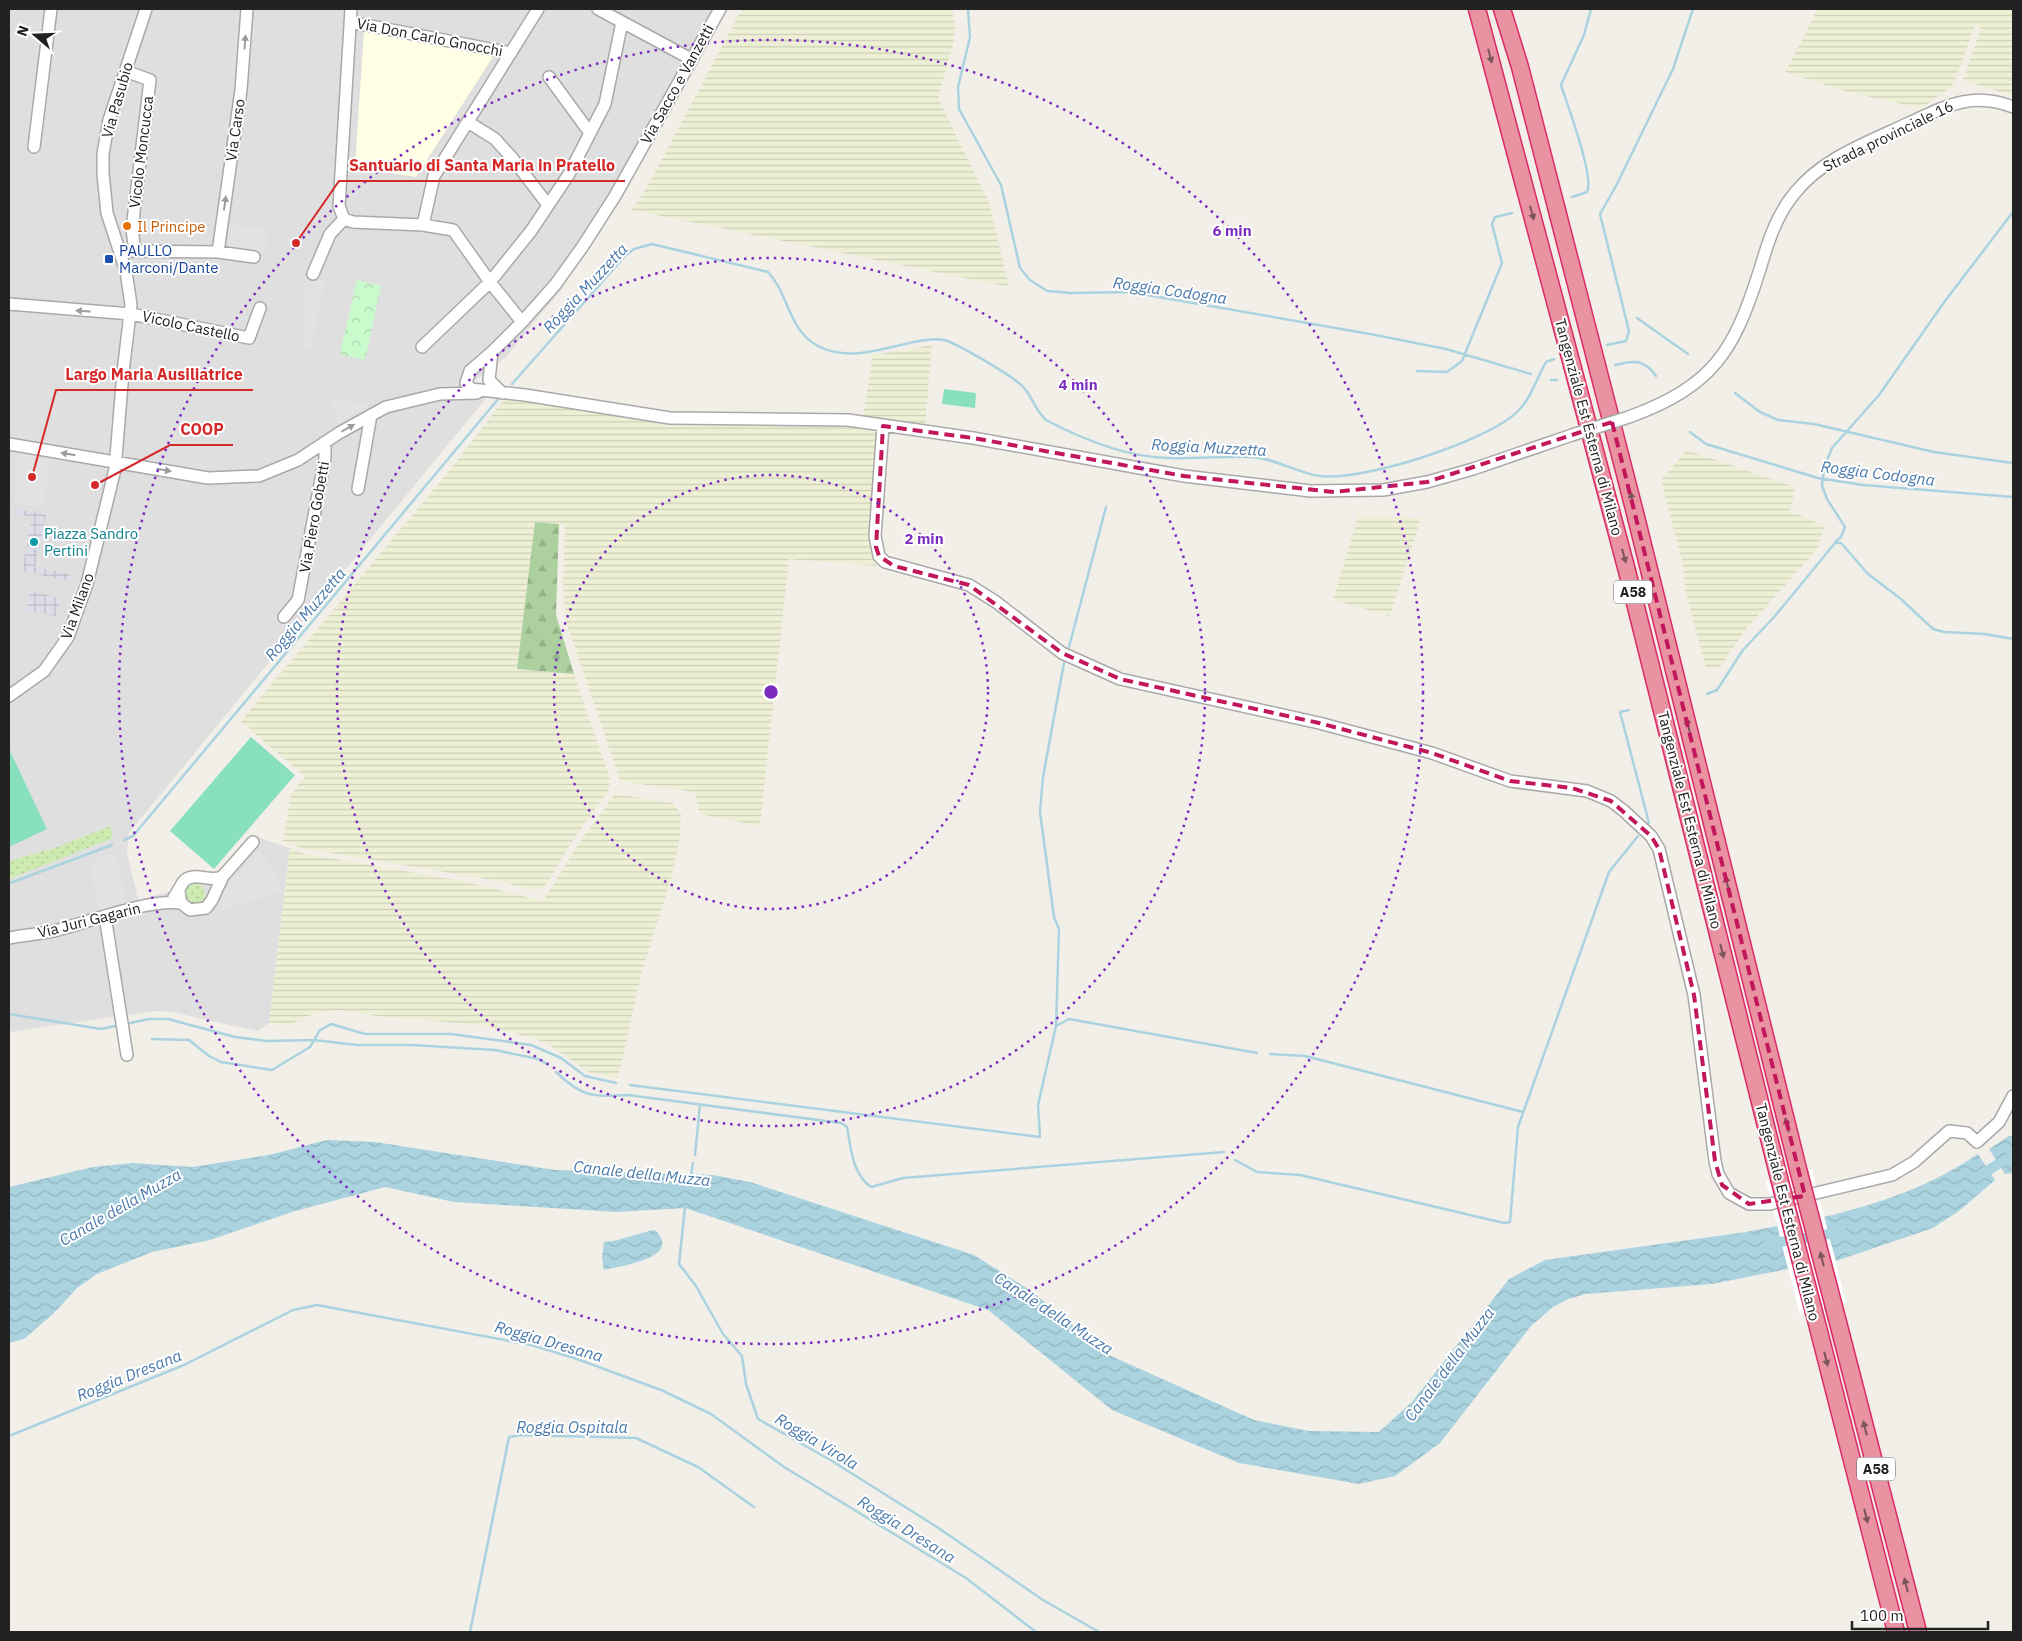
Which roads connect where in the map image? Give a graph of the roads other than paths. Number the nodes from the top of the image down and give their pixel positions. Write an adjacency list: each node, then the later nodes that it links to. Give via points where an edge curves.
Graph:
1 (51, 9): 19 (street)
2 (146, 9): 14 (street, Via Pasubio)
3 (247, 9): 25 (street, Via Carso, one-way to 3, via 241,90)
4 (351, 9): 10 (street, Via Don Carlo Gnocchi)
5 (538, 9): 12 (street)
6 (598, 9): 11 (street)
7 (720, 9): 13 (street, Via Sacco e Vanzetti)
8 (1477, 9): 55 (highway, Tangenziale Est Esterna di Milano / A58, one-way to 55, bridge, via 1628,570)
9 (1502, 9): 56 (highway, Tangenziale Est Esterna di Milano / A58, one-way to 9, bridge, via 1799,1173 1634,509 1520,67)
10 (350, 22): 12 (street, Via Don Carlo Gnocchi); 21 (street, Via Don Carlo Gnocchi, via 339,206)
11 (622, 22): 13 (street); 18 (street, via 605,104)
12 (511, 53): 17 (street)
13 (691, 59): 32 (street, Via Sacco e Vanzetti, via 615,196 583,246 555,285)
14 (124, 71): 23 (street, Via Pasubio, via 106,132 103,164 107,213); 24 (street, Vicolo Moncucca, via 150,80 132,229)
15 (549, 77): 18 (street)
16 (2013, 106): 39 (street, Strada provinciale 16, bridge, via 1983,99 1947,105 1832,160 1805,181 1785,205 1773,228 1744,318 1729,348 1711,370 1664,403 1473,469 1383,490 1334,492 1289,489 1184,476 973,438)
17 (468, 122): 20 (street, via 495,139); 22 (street, via 434,176)
18 (590, 133): 20 (street, via 569,174)
19 (34, 147)
20 (548, 205): 28 (street)
21 (344, 219): 22 (street); 27 (street, via 330,234)
22 (423, 225): 28 (street, via 453,230)
23 (120, 251): 24 (street); 31 (street, Via Milano, via 129,286)
24 (135, 251): 25 (street)
25 (218, 252): 26 (street)
26 (254, 257)
27 (313, 274)
28 (490, 282): 32 (street); 33 (street)
29 (9, 304): 31 (street, one-way to 29)
30 (260, 308): 31 (street, Vicolo Castello, via 249,338)
31 (131, 314): 42 (street, Via Milano, via 122,372)
32 (522, 322): 34 (street, Via Sacco e Vanzetti)
33 (422, 347)
34 (491, 357): 35 (street, Via Sacco e Vanzetti, via 473,368); 36 (street, via 489,380)
35 (466, 379): 36 (street, via 471,389); 37 (street, Via Sacco e Vanzetti)
36 (496, 393): 37 (street); 39 (street, Strada provinciale 16, via 670,418 824,419)
37 (440, 394): 38 (street, via 386,407)
38 (371, 415): 40 (street, one-way to 38); 43 (street)
39 (883, 426): 54 (street, via 876,536 879,556 885,562 969,586 996,602 1062,652 1120,679 1432,753 1510,781 1586,791 1611,801 1624,811 1651,836 1659,849 1694,995 1716,1168 1722,1185 1738,1200 1748,1204 1770,1204 1892,1175 1914,1162 1949,1131 1967,1133 1977,1142 1999,1122)
40 (325, 442): 42 (street, one-way to 40, via 208,478 259,476 298,460); 44 (street, Via Piero Gobetti, via 325,458 298,600)
41 (9, 444): 42 (street, one-way to 41)
42 (116, 462): 45 (street, Via Milano, via 87,584 70,631 44,671)
43 (358, 489)
44 (284, 617)
45 (9, 696)
46 (253, 842): 47 (street, Via Juri Gagarin)
47 (223, 876): 48 (street, Via Juri Gagarin); 49 (street, Via Juri Gagarin)
48 (206, 879): 49 (street); 50 (street, Via Juri Gagarin, via 189,878 180,886)
49 (214, 894): 50 (street, Via Juri Gagarin, via 210,904 200,910 190,910)
50 (177, 899): 51 (street, Via Juri Gagarin)
51 (105, 916): 52 (street, Via Juri Gagarin, via 56,931); 53 (street)
52 (9, 938)
53 (128, 1055)
54 (2013, 1096)
55 (1896, 1632)
56 (1918, 1632)

